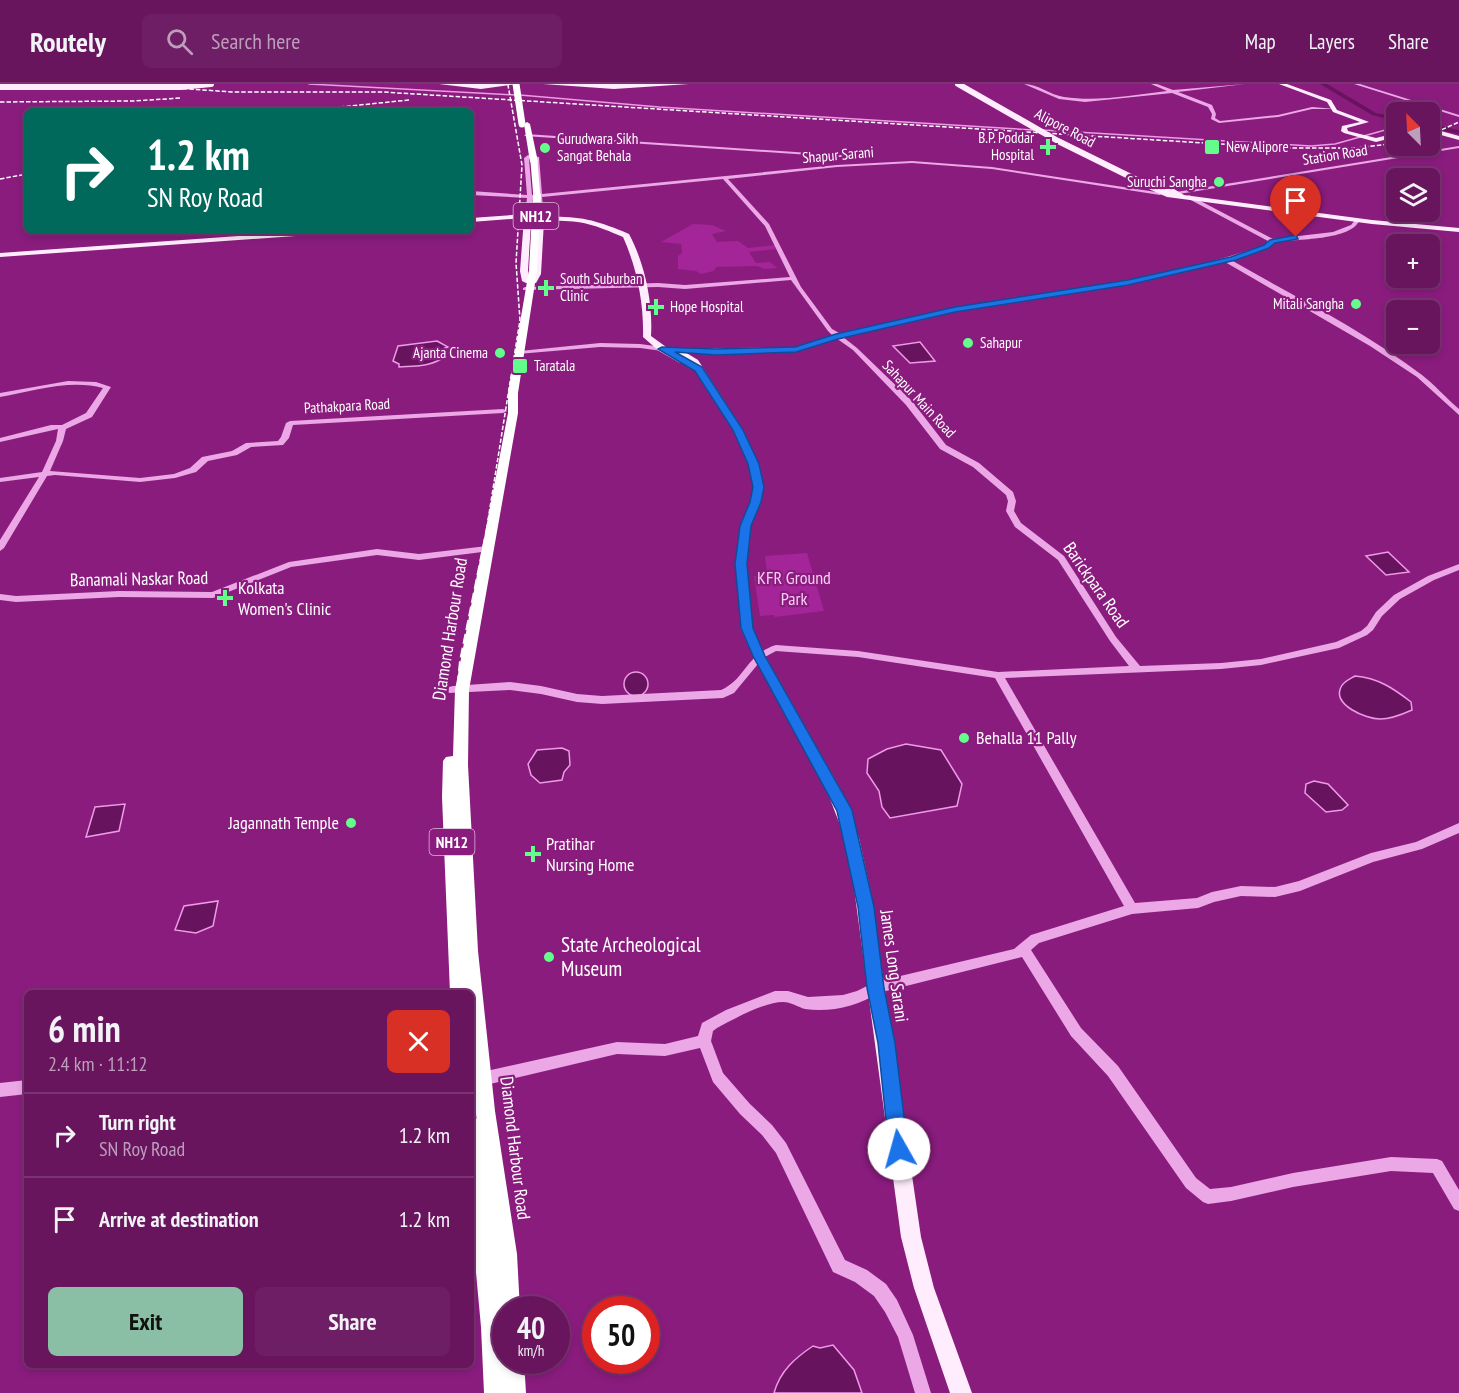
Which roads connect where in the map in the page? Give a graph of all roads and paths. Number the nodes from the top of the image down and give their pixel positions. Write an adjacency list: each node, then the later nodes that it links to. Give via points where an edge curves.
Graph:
1 (205, 84): 15 (main road, bridge)
2 (211, 84): 15 (main road, bridge)
3 (442, 84): 16 (main road)
4 (454, 84): 16 (main road)
5 (500, 84): 17 (main road)
6 (517, 84): 17 (main road); 22 (highway, NH12, bridge)
7 (546, 84): 8 (main road)
8 (686, 84)
9 (957, 84): 29 (main road, Alipore Road, bridge)
10 (1026, 84): 18 (street, via 1054,97 1075,101)
11 (1153, 84): 18 (street)
12 (1243, 84): 18 (street)
13 (1282, 84): 19 (main road, via 1329,101)
14 (1356, 84): 20 (street)
15 (0, 86)
16 (476, 87): 17 (main road)
17 (487, 87)
18 (1174, 92): 19 (street, via 1210,106 1213,119 1219,122 1312,108)
19 (1334, 110): 23 (main road, via 1366,122 1344,127 1344,131 1362,138)
20 (1459, 116)
21 (1440, 132): 24 (main road)
22 (528, 135): 26 (highway, NH12); 27 (street)
23 (1386, 138)
24 (1459, 138)
25 (1459, 147): 31 (street, Station Road)
26 (532, 159): 32 (street, via 537,157); 33 (street, via 526,158); 46 (highway, NH12, bridge, via 537,198)
27 (917, 162): 28 (street, Shapur Sarani); 29 (street, Shapur Sarani)
28 (724, 177): 32 (street, Shapur Sarani); 45 (street, Sahapur Main Road, via 767,225)
29 (1139, 185): 31 (main road, Alipore Road)
30 (474, 193): 33 (street, Shapur Sarani)
31 (1180, 194): 34 (main road, Alipore Road)
32 (541, 196): 33 (street, Shapur Sarani); 35 (street)
33 (530, 197): 36 (street)
34 (1189, 197): 37 (main road, Alipore Road); 42 (street)
35 (540, 218): 36 (main road); 46 (main road, via 537,274); 47 (main road, via 600,226 618,235 625,242)
36 (528, 219): 38 (main road); 46 (main road, via 524,271)
37 (1358, 220): 39 (main road, Alipore Road); 42 (street, via 1353,227 1335,234)
38 (474, 221)
39 (1459, 230)
40 (271, 234): 43 (main road)
41 (293, 234): 43 (main road)
42 (1272, 241): 44 (street)
43 (0, 254)
44 (1226, 260): 48 (street); 55 (street, via 1406,368)
45 (794, 278): 47 (street, via 685,287); 48 (street, Sahapur Main Road)
46 (530, 279): 47 (street); 51 (highway, Diamond Harbour Road / NH12); 54 (highway, Diamond Harbour Road / NH12)
47 (639, 286): 49 (main road, via 647,337)
48 (836, 336): 50 (street, via 789,350); 58 (street, Sahapur Main Road, via 859,353 909,403 936,439)
49 (662, 349): 50 (street); 51 (street, via 600,345); 52 (main road)
50 (677, 351): 52 (main road, James Long Sarani)
51 (520, 352): 62 (highway, Diamond Harbour Road / NH12, via 513,413)
52 (696, 366): 65 (main road, James Long Sarani, via 746,444 759,487 746,526 741,564 747,628)
53 (0, 395): 56 (street, via 70,385 107,387 89,415)
54 (503, 411): 59 (street, Pathakpara Road, via 290,423 280,444 249,445 234,453 205,459 188,473 175,476 140,480); 62 (highway, Diamond Harbour Road / NH12)
55 (1459, 413)
56 (62, 428): 57 (street, via 51,427); 59 (street)
57 (0, 440)
58 (955, 454): 66 (street, Barickpara Road, via 976,465 1010,494 1014,520 1061,558)
59 (44, 474): 60 (street, Pathakpara Road); 61 (street)
60 (0, 480)
61 (0, 548)
62 (484, 549): 64 (street, Banamali Naskar Road, via 419,557 376,552 289,565 213,596); 68 (highway, Diamond Harbour Road / NH12)
63 (1459, 567): 66 (street, via 1406,591 1384,608 1364,633 1338,645 1261,662)
64 (0, 597)
65 (759, 656): 67 (street, via 770,649 793,648); 68 (street, via 730,692 723,694 602,700 519,687); 72 (main road, James Long Sarani, via 844,810 866,907)
66 (1137, 669): 67 (street)
67 (998, 675): 70 (street)
68 (458, 690): 73 (highway, Diamond Harbour Road / NH12, via 450,796); 74 (highway, Diamond Harbour Road / NH12, via 465,899)
69 (1459, 828): 70 (street, via 1418,846 1275,892 1241,891 1198,903)
70 (1132, 909): 71 (street, via 1035,939)
71 (1024, 949): 72 (street, via 989,963); 81 (street, via 1076,1032 1113,1071 1191,1183 1208,1197 1391,1164 1437,1166)
72 (875, 988): 76 (street, via 867,995 824,1003 778,996 711,1023); 87 (main road, James Long Sarani, via 886,1043 906,1211 919,1272)
73 (459, 990)
74 (474, 990)
75 (474, 994): 77 (highway, Diamond Harbour Road / NH12)
76 (704, 1041): 77 (street, via 665,1050 617,1048); 86 (street, via 722,1084 781,1148 839,1266 880,1290 891,1306 905,1335)
77 (482, 1079): 82 (highway, Diamond Harbour Road / NH12)
78 (24, 1087): 79 (street)
79 (0, 1090)
80 (474, 1155): 84 (highway, via 490,1284)
81 (1459, 1204)
82 (509, 1296)
83 (513, 1374): 85 (highway)
84 (496, 1393)
85 (514, 1393)
86 (923, 1393)
87 (962, 1393)

